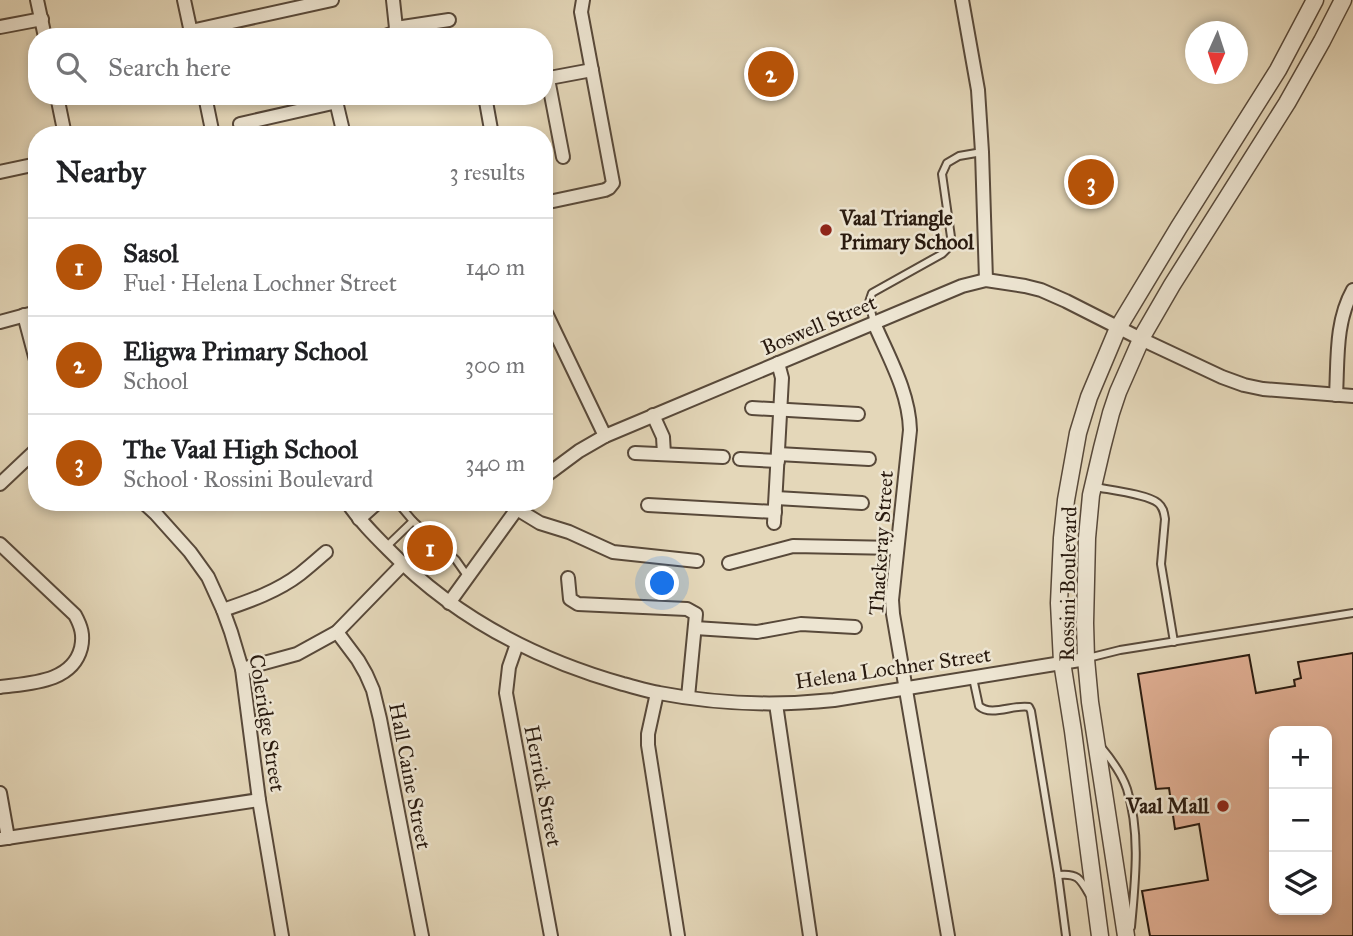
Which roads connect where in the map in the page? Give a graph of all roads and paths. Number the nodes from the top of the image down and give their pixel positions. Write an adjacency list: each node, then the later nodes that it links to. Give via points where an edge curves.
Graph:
1 (37, 0): 9 (street)
2 (184, 0): 13 (street)
3 (332, 0): 14 (street)
4 (393, 0): 15 (street)
5 (583, 0): 16 (street, via 580,12)
6 (962, 0): 29 (street, via 978,90)
7 (1315, 0): 40 (street, Rossini Boulevard, via 1278,70)
8 (1343, 0): 41 (street, Rossini Boulevard, via 1287,103)
9 (42, 19): 11 (street); 12 (street)
10 (449, 20): 15 (street)
11 (0, 27)
12 (44, 28)
13 (191, 28)
14 (217, 28)
15 (396, 28)
16 (592, 69): 17 (street); 33 (street, via 613,183 605,190)
17 (553, 77)
18 (59, 105): 25 (street)
19 (207, 105): 26 (street)
20 (313, 105): 24 (street)
21 (337, 105): 27 (street)
22 (487, 105): 28 (street)
23 (552, 105): 30 (street)
24 (240, 124)
25 (63, 126)
26 (211, 126)
27 (342, 126)
28 (490, 126)
29 (982, 152): 34 (street); 38 (lane, via 947,163 942,174 950,219 948,247 872,293 869,302)
30 (563, 157)
31 (28, 166): 32 (street)
32 (0, 172)
33 (553, 201)
34 (986, 280): 38 (street, Boswell Street); 40 (street, Boswell Street, via 1041,290)
35 (1353, 290): 43 (street, via 1341,322)
36 (28, 314): 37 (street)
37 (0, 322)
38 (874, 323): 42 (street, Boswell Street); 73 (street, Thackeray Street, via 910,414)
39 (553, 328): 49 (street)
40 (1118, 328): 41 (street, Boswell Street); 89 (street, Rossini Boulevard, via 1088,397 1066,500 1059,603)
41 (1141, 339): 43 (street, Boswell Street, via 1244,385); 59 (street, Rossini Boulevard, via 1111,413)
42 (778, 363): 46 (street); 48 (street, Boswell Street)
43 (1336, 395): 44 (street, Boswell Street)
44 (1353, 396)
45 (752, 408): 46 (street)
46 (780, 409): 47 (street); 53 (street)
47 (858, 414)
48 (653, 415): 49 (street, Boswell Street); 51 (street, via 663,437)
49 (605, 436): 57 (street, Boswell Street)
50 (635, 453): 51 (street)
51 (664, 454): 52 (street)
52 (723, 457)
53 (778, 457): 55 (street); 56 (street); 68 (street)
54 (28, 458): 58 (street)
55 (740, 459)
56 (869, 459)
57 (553, 470)
58 (0, 484)
59 (1093, 487): 86 (lane, via 1146,498 1164,511 1161,564); 88 (street, Rossini Boulevard, via 1087,538)
60 (862, 503): 68 (street)
61 (648, 505): 68 (street)
62 (153, 511): 81 (street, Coleridge Street, via 208,577)
63 (353, 511): 69 (street, Helena Lochner Street)
64 (368, 511): 69 (street)
65 (405, 511): 70 (lane)
66 (516, 511): 78 (street)
67 (526, 511): 75 (street, via 540,523 613,552)
68 (775, 511)
69 (359, 519): 72 (street, Helena Lochner Street)
70 (413, 521): 72 (lane); 78 (lane)
71 (0, 544): 92 (street, via 75,615 83,638 66,671 52,678)
72 (386, 547): 77 (street, Helena Lochner Street)
73 (897, 548): 76 (street, via 793,546); 93 (street, Thackeray Street, via 892,600)
74 (326, 552): 81 (street, via 282,585)
75 (696, 561)
76 (729, 563)
77 (403, 564): 80 (street, Helena Lochner Street); 85 (street)
78 (468, 577): 80 (street)
79 (568, 578): 84 (street, via 570,599 578,604 687,609 696,614)
80 (449, 603): 87 (street, Helena Lochner Street)
81 (223, 610): 90 (street, Coleridge Street)
82 (1353, 613): 86 (lane)
83 (855, 627): 84 (street, via 800,624 757,632)
84 (695, 628): 95 (street)
85 (337, 632): 90 (street, via 297,653); 104 (street, Hall Caine Street, via 373,690)
86 (1174, 642): 88 (lane)
87 (517, 644): 94 (street, Helena Lochner Street, via 559,663); 105 (street, Herrick Street, via 506,692)
88 (1086, 659): 89 (street, Helena Lochner Street); 97 (street, Rossini Boulevard)
89 (1062, 662): 91 (street, Helena Lochner Street); 102 (street, Rossini Boulevard)
90 (242, 669): 99 (street, Coleridge Street)
91 (972, 677): 93 (street, Helena Lochner Street); 101 (lane, via 981,709 1022,706 1031,711)
92 (0, 687)
93 (904, 687): 96 (street, Helena Lochner Street, via 834,700); 108 (street, Thackeray Street)
94 (657, 693): 95 (street, Helena Lochner Street); 106 (street, via 648,745)
95 (688, 697): 96 (street, Helena Lochner Street)
96 (776, 704): 107 (street)
97 (1096, 739): 111 (street, Rossini Boulevard); 111 (lane, via 1126,788 1130,803 1136,880)
98 (0, 793): 100 (street)
99 (260, 800): 100 (street); 103 (street, Coleridge Street)
100 (4, 839)
101 (1058, 876): 102 (lane, via 1076,876); 109 (lane)
102 (1096, 904): 110 (street, Rossini Boulevard)
103 (282, 936)
104 (422, 936)
105 (551, 936)
106 (678, 936)
107 (810, 936)
108 (948, 936)
109 (1066, 936)
110 (1100, 936)
111 (1128, 936)

